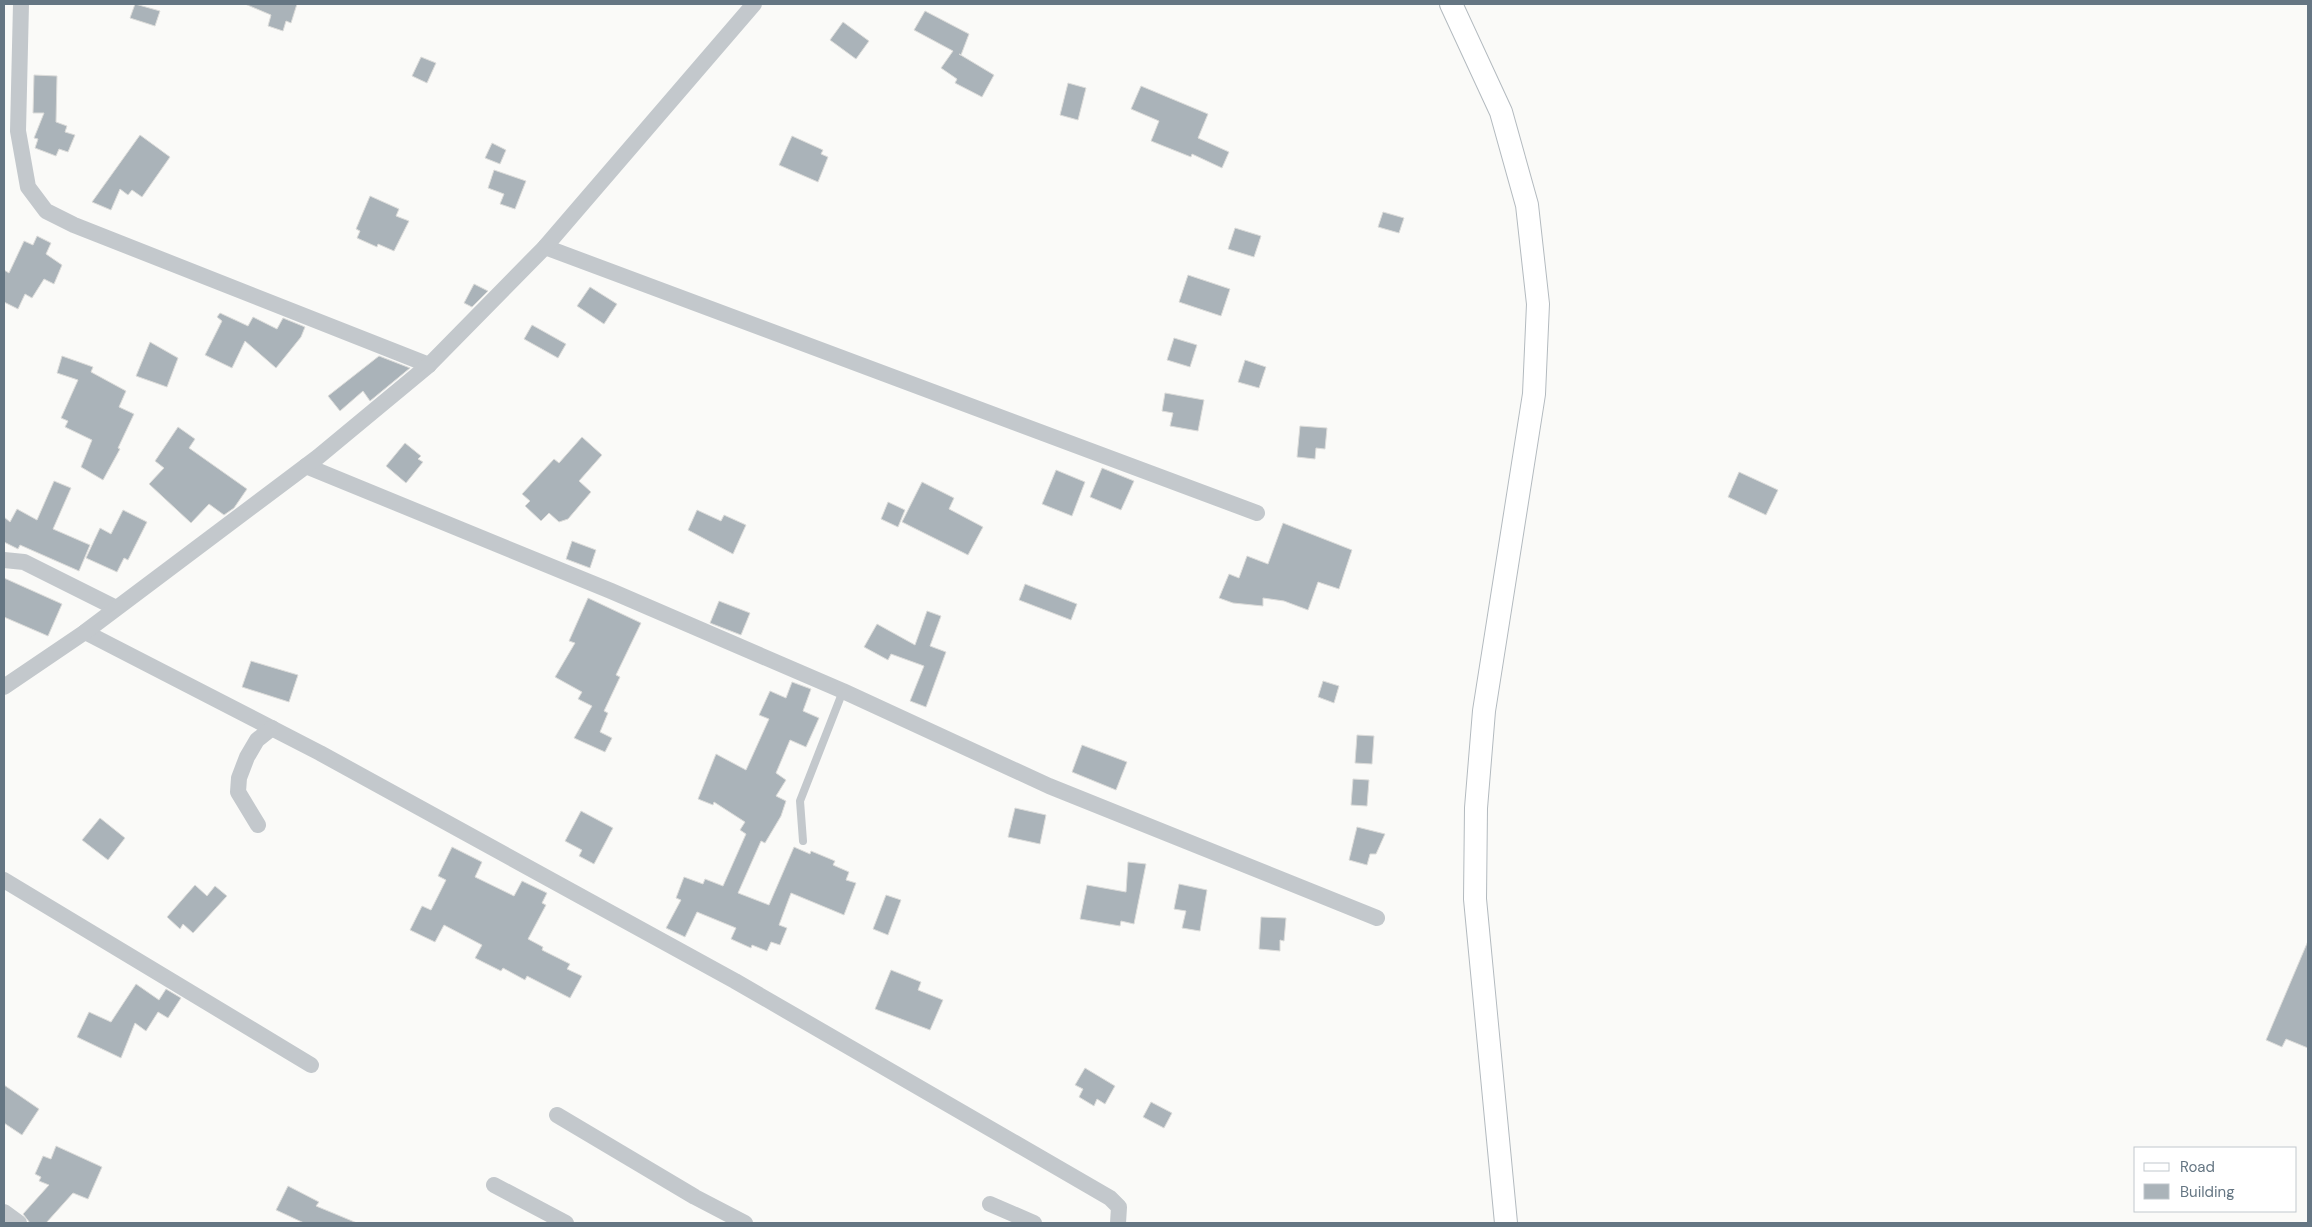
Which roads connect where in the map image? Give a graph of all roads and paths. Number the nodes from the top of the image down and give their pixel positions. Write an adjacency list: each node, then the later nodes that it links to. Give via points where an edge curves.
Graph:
1 (21, 4): 5 (street, via 18,131 28,187 46,211 74,225)
2 (754, 4): 4 (street)
3 (1451, 4): 28 (main road, via 1501,112 1527,205 1538,304 1534,394 1484,711 1476,808 1475,899)
4 (545, 247): 5 (street); 7 (street)
5 (429, 365): 6 (street)
6 (306, 466): 9 (street); 12 (street, via 612,591)
7 (1257, 513)
8 (4, 560): 9 (street, via 24,562)
9 (116, 608): 10 (street)
10 (85, 632): 11 (street); 13 (street)
11 (4, 687)
12 (843, 692): 15 (lane, via 800,801); 17 (street, via 1049,786)
13 (272, 728): 14 (street, via 258,740 239,778 238,792); 27 (street, via 735,981 1110,1198 1119,1208)
14 (258, 825)
15 (803, 841)
16 (4, 880): 18 (street)
17 (1377, 918)
18 (311, 1065)
19 (557, 1115): 25 (street)
20 (494, 1185): 24 (street)
21 (990, 1204): 26 (street)
22 (4, 1212): 23 (street)
23 (19, 1223)
24 (566, 1223)
25 (745, 1223)
26 (1034, 1223)
27 (1118, 1223)
28 (1506, 1223)

